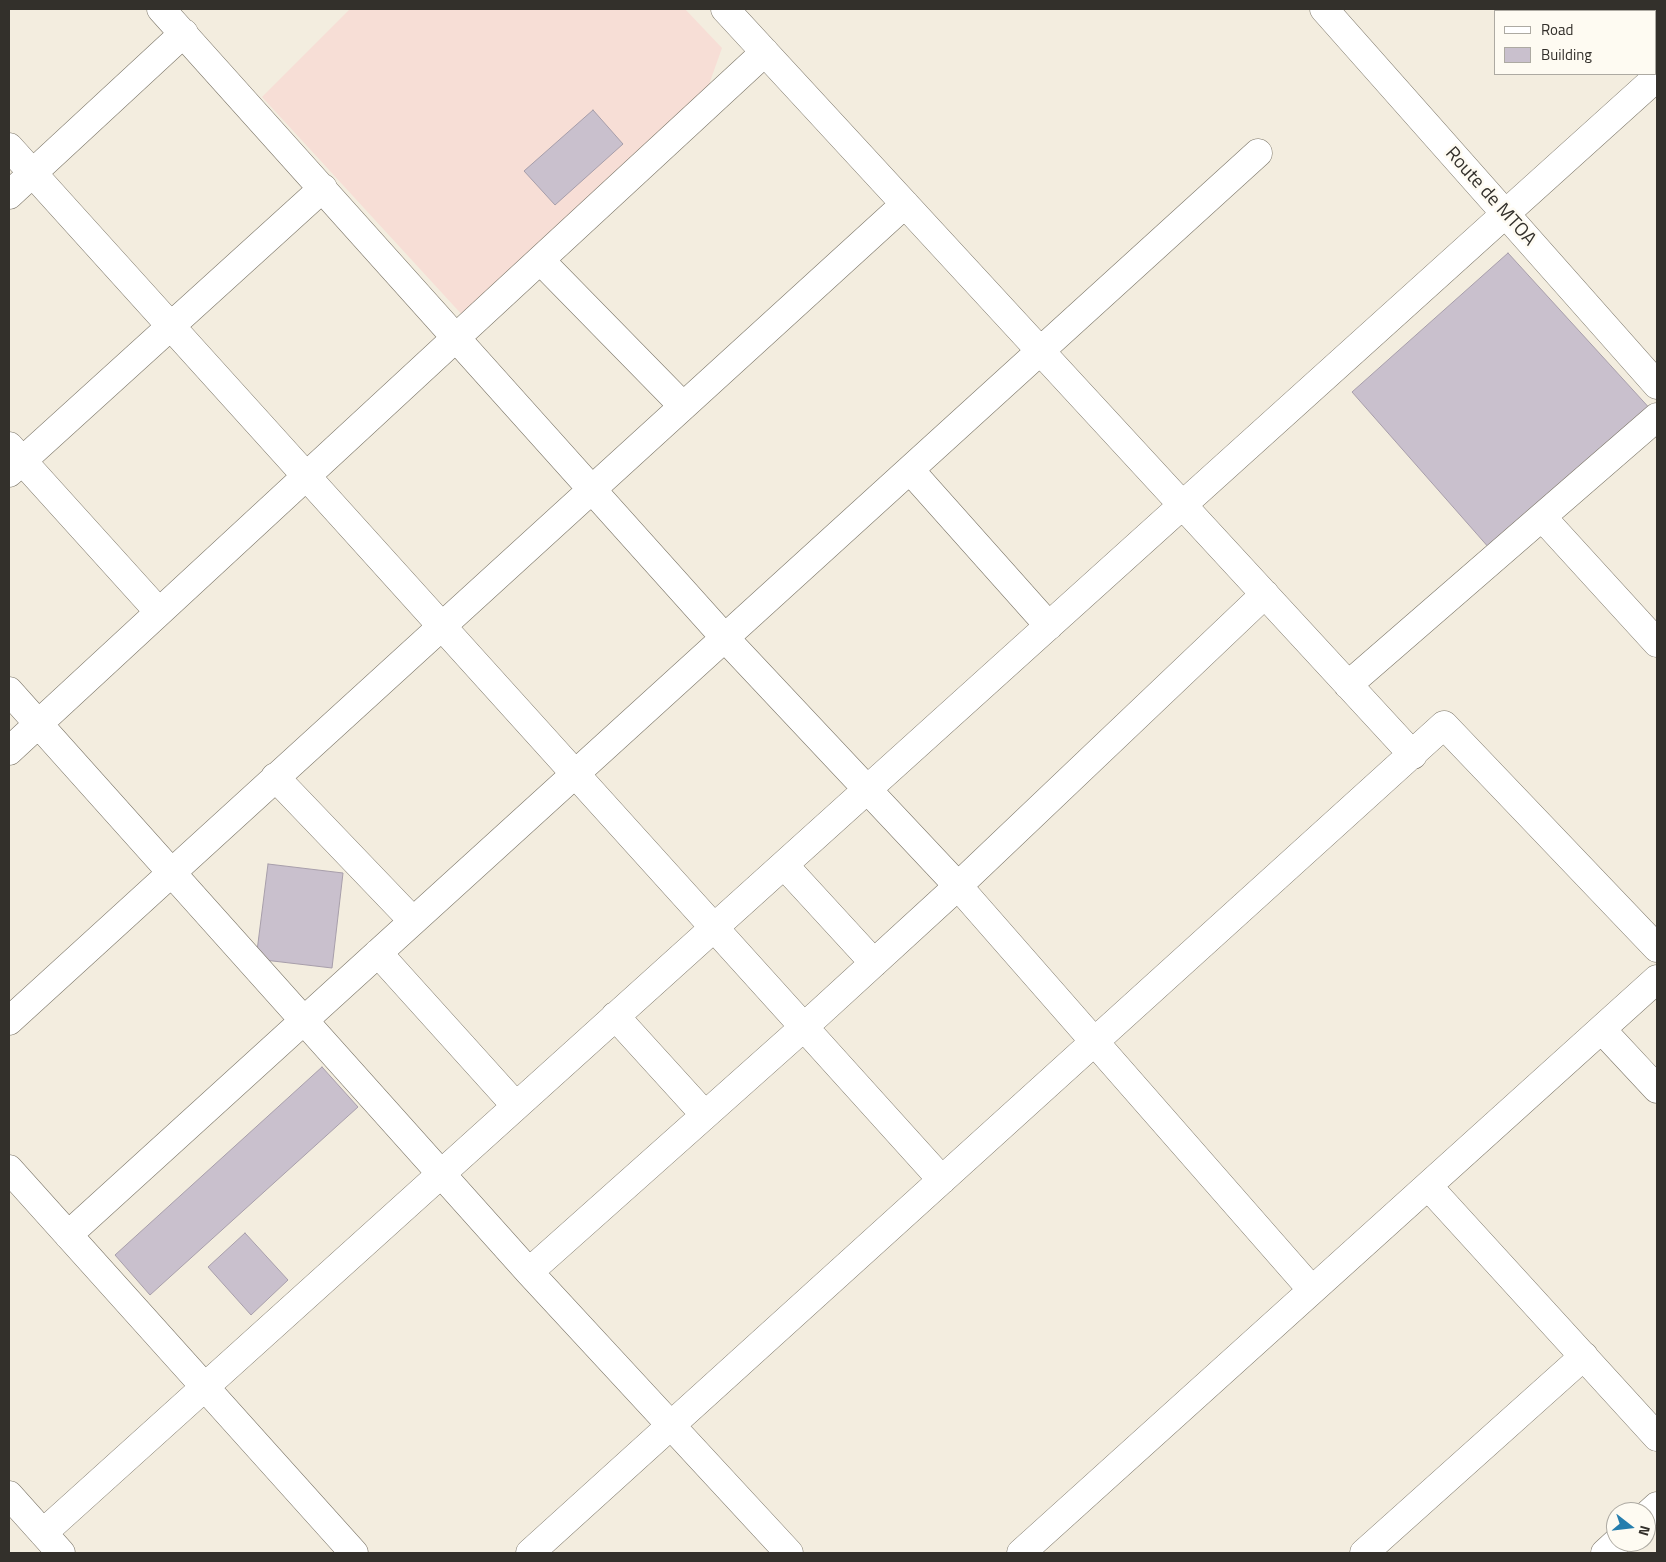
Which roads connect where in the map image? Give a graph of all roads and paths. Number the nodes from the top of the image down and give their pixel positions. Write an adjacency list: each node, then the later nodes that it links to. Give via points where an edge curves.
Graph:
1 (161, 9): 4 (street)
2 (725, 9): 5 (street)
3 (1324, 9): 13 (street, Route de MTOA)
4 (184, 34): 9 (street); 10 (street)
5 (765, 52): 12 (street); 14 (street)
6 (1657, 77): 13 (street)
7 (9, 147): 9 (street)
8 (1258, 153): 17 (street)
9 (32, 173): 11 (street); 15 (street)
10 (323, 188): 15 (street); 16 (street)
11 (9, 195)
12 (905, 204): 17 (street); 19 (street)
13 (1505, 214): 18 (street, Route de MTOA); 25 (street)
14 (540, 260): 16 (street); 19 (street)
15 (171, 327): 21 (street); 23 (street)
16 (457, 337): 23 (street); 24 (street)
17 (1040, 351): 22 (street); 25 (street)
18 (1657, 385)
19 (683, 406): 24 (street)
20 (1657, 417): 26 (street)
21 (13, 460): 28 (street)
22 (910, 470): 30 (street); 31 (street)
23 (306, 476): 28 (street); 29 (street)
24 (592, 489): 29 (street); 31 (street)
25 (1183, 506): 27 (street); 30 (street)
26 (1542, 517): 32 (street); 33 (street)
27 (1265, 594): 33 (street); 43 (street)
28 (159, 612): 35 (street)
29 (442, 626): 38 (street); 39 (street)
30 (1049, 626): 40 (street)
31 (725, 638): 38 (street); 40 (street)
32 (1657, 644)
33 (1348, 685): 37 (street)
34 (9, 690): 35 (street)
35 (39, 724): 36 (street); 42 (street)
36 (9, 752)
37 (1412, 754): 46 (street, via 1444,725); 55 (street)
38 (575, 774): 44 (street); 45 (street)
39 (275, 777): 42 (street); 44 (street)
40 (867, 790): 41 (street); 43 (street)
41 (784, 865): 45 (street); 48 (street)
42 (171, 872): 51 (street); 52 (street)
43 (958, 886): 48 (street); 55 (street)
44 (413, 921): 47 (street)
45 (714, 928): 50 (street); 53 (street)
46 (1657, 948)
47 (378, 953): 51 (street); 57 (street)
48 (874, 963): 53 (street)
49 (1657, 979): 54 (street)
50 (615, 1016): 57 (street); 58 (street)
51 (304, 1020): 60 (street); 63 (street)
52 (9, 1021)
53 (804, 1027): 58 (street); 61 (street)
54 (1602, 1030): 56 (street); 62 (street)
55 (1094, 1042): 61 (street); 65 (street)
56 (1657, 1089)
57 (516, 1106): 60 (street)
58 (705, 1116): 64 (street)
59 (9, 1169): 63 (street)
60 (441, 1174): 64 (street); 67 (street)
61 (942, 1180): 68 (street)
62 (1428, 1186): 65 (street); 66 (street)
63 (68, 1235): 67 (street)
64 (529, 1272): 68 (street)
65 (1312, 1290): 76 (street)
66 (1584, 1356): 69 (street); 77 (street)
67 (205, 1387): 71 (street); 73 (street)
68 (671, 1426): 74 (street); 75 (street)
69 (1657, 1437)
70 (9, 1496): 71 (street)
71 (43, 1533): 72 (street)
72 (61, 1553)
73 (354, 1553)
74 (530, 1553)
75 (789, 1553)
76 (1021, 1553)
77 (1364, 1553)

